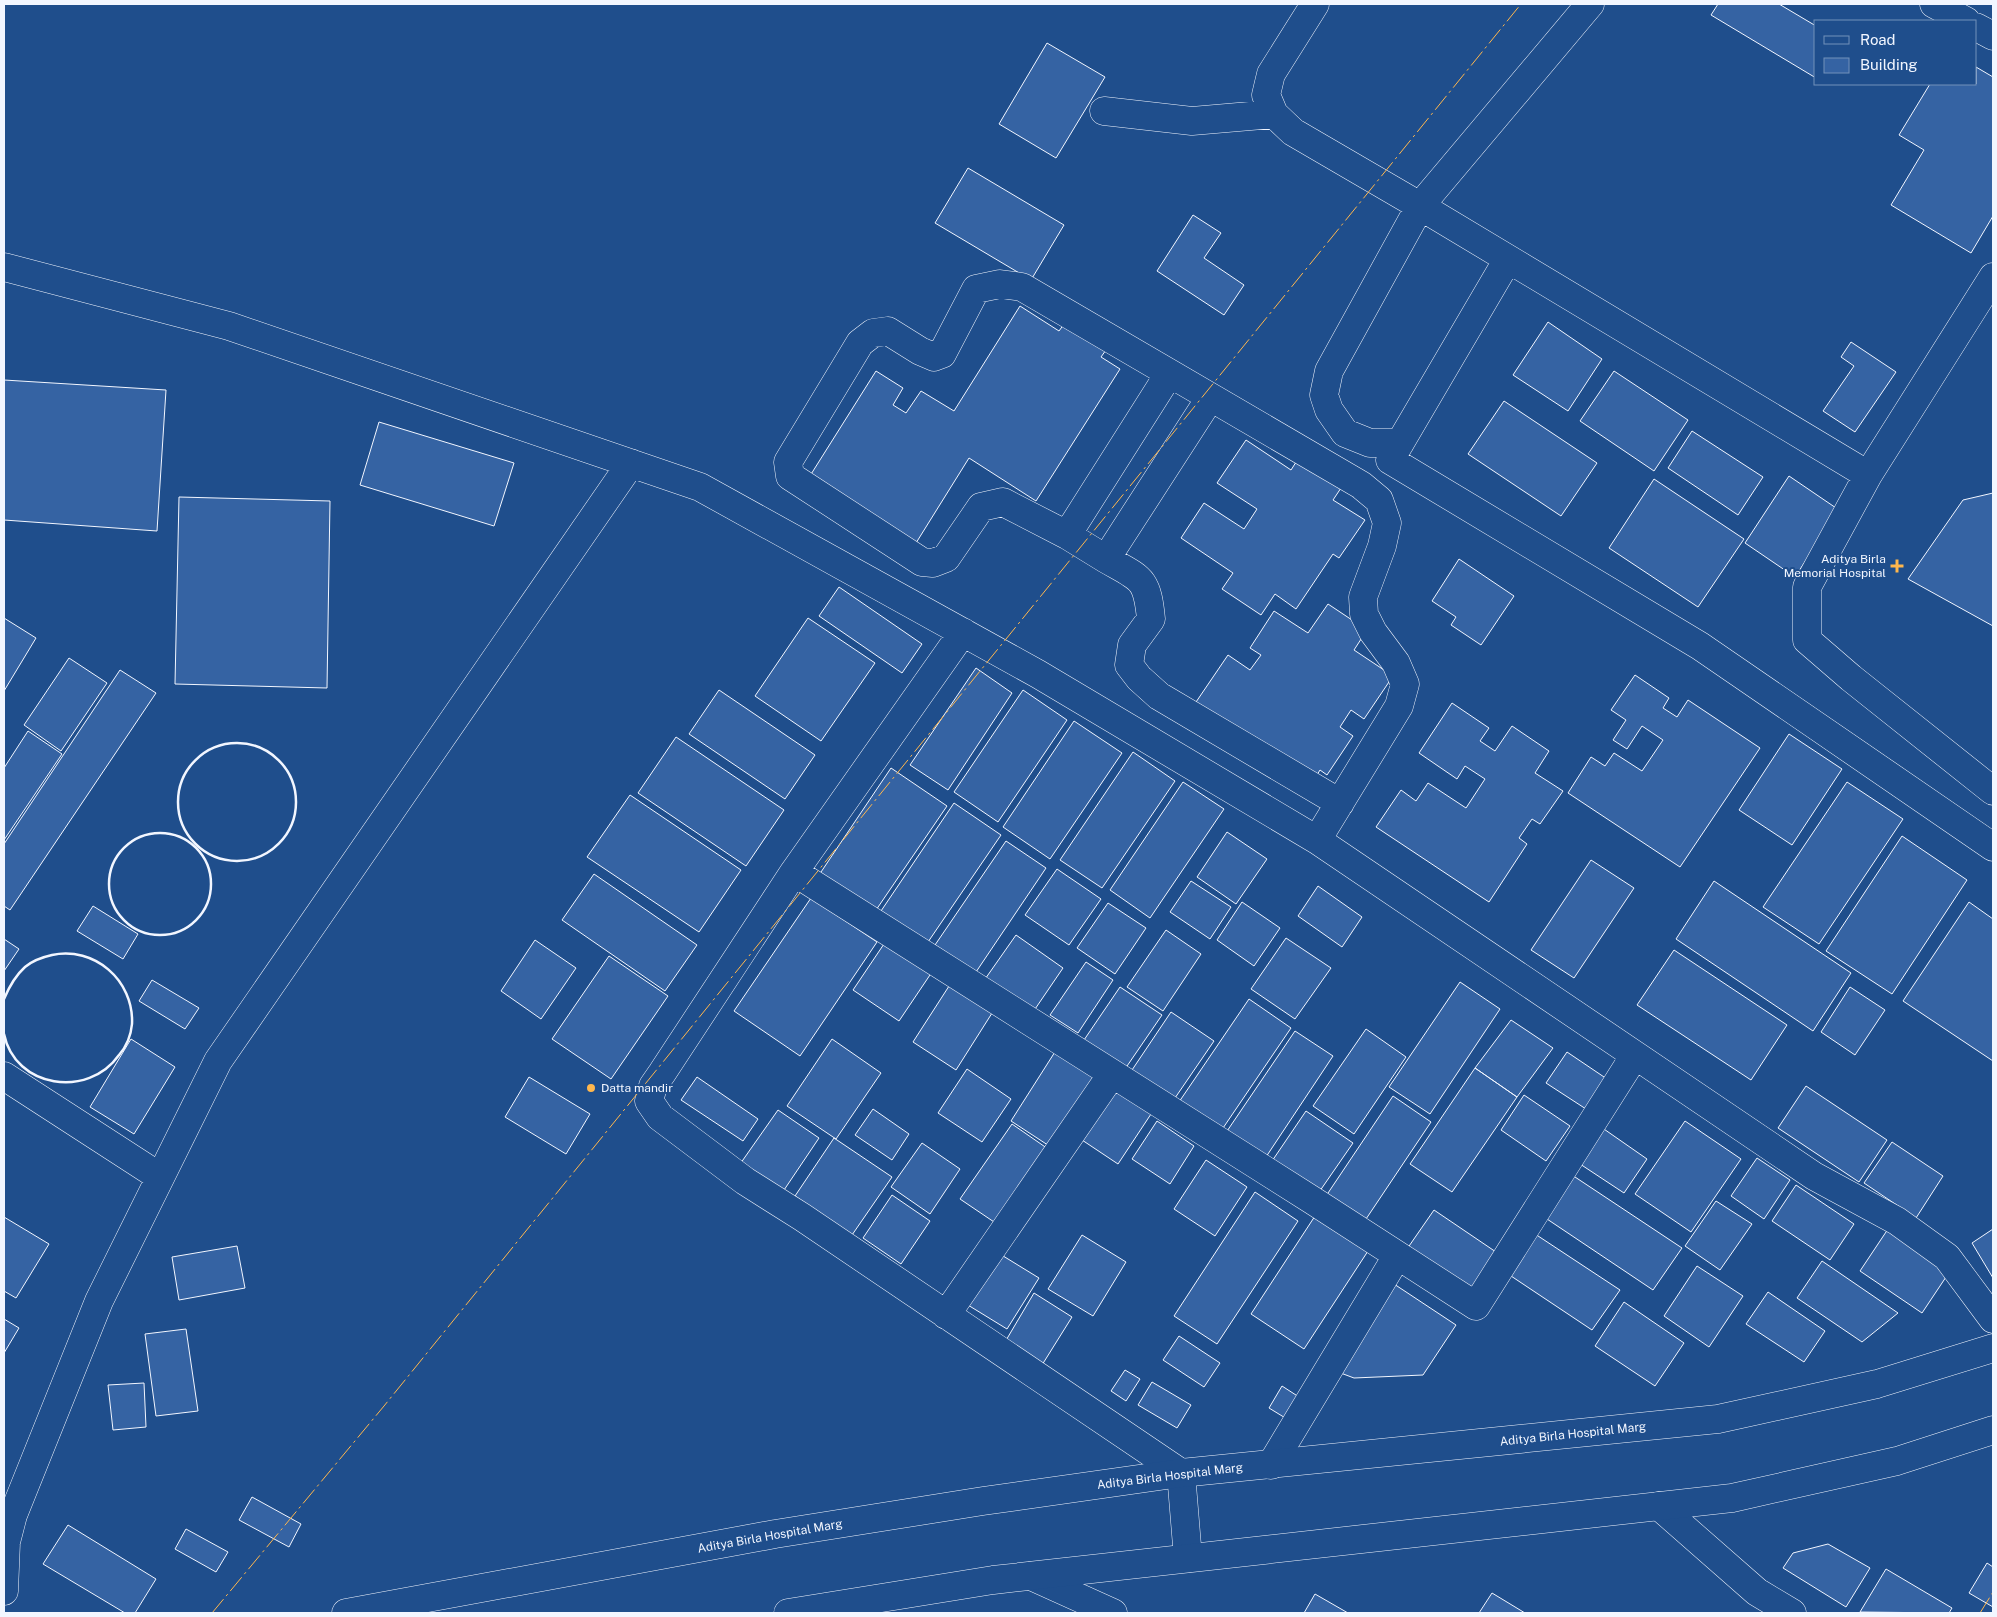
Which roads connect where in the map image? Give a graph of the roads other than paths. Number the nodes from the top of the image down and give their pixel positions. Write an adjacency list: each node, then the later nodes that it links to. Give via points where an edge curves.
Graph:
1 (1315, 4): 8 (street, via 1271,74 1266,95)
2 (1590, 4): 9 (street)
3 (1934, 4): 4 (street)
4 (1964, 20)
5 (1977, 28): 6 (street)
6 (1993, 36)
7 (1104, 111): 8 (street, via 1192,121)
8 (1274, 114): 9 (street, via 1293,132)
9 (1420, 206): 10 (street); 15 (street, via 1329,371 1324,394 1329,410 1345,432 1370,442)
10 (1508, 259): 15 (street); 17 (street)
11 (4, 267): 16 (street, via 229,326)
12 (1993, 277): 17 (street)
13 (1170, 374): 14 (street); 18 (street); 18 (street, via 1022,286 1000,284 976,289 942,354 934,357 888,331 873,333 860,343 788,462 790,476 922,562 933,563 946,558 981,507 1003,502)
14 (1210, 398): 19 (street); 22 (street, via 1361,485 1379,500 1387,523 1364,598 1364,614 1396,662 1405,684 1399,706)
15 (1400, 443): 24 (street, via 1390,460 1700,646)
16 (631, 463): 20 (street, via 700,487); 29 (street, via 218,1061)
17 (1868, 475): 21 (street, via 1807,587 1807,640)
18 (1068, 535): 19 (street)
19 (1106, 559): 22 (street, via 1141,578 1149,598 1150,619 1132,645 1129,665 1139,678 1159,696)
20 (963, 632): 23 (street); 25 (street)
21 (1993, 791)
22 (1340, 803): 23 (street)
23 (1317, 840): 26 (street)
24 (1993, 847)
25 (794, 872): 27 (street); 31 (street, via 653,1086 649,1101 660,1117 745,1181)
26 (1635, 1055): 30 (street, via 1476,1306); 32 (street, via 1814,1176 1897,1221 1947,1257)
27 (1112, 1074): 30 (street); 31 (street)
28 (4, 1076): 29 (street)
29 (160, 1177): 40 (street, via 99,1301 13,1515 6,1542)
30 (1397, 1256): 35 (street)
31 (946, 1315): 36 (street)
32 (1993, 1319)
33 (1993, 1348): 35 (street, Aditya Birla Hospital Marg, via 1877,1384 1718,1419)
34 (1993, 1430): 37 (street, via 1897,1461 1732,1498)
35 (1271, 1465): 36 (street, Aditya Birla Hospital Marg)
36 (1181, 1473): 38 (street); 41 (street, Aditya Birla Hospital Marg, via 775,1534)
37 (1659, 1506): 38 (street); 44 (street, via 1757,1592)
38 (1188, 1558): 39 (street)
39 (1031, 1576): 42 (street); 43 (street)
40 (4, 1591)
41 (346, 1613)
42 (789, 1613)
43 (1113, 1613)
44 (1792, 1613)

